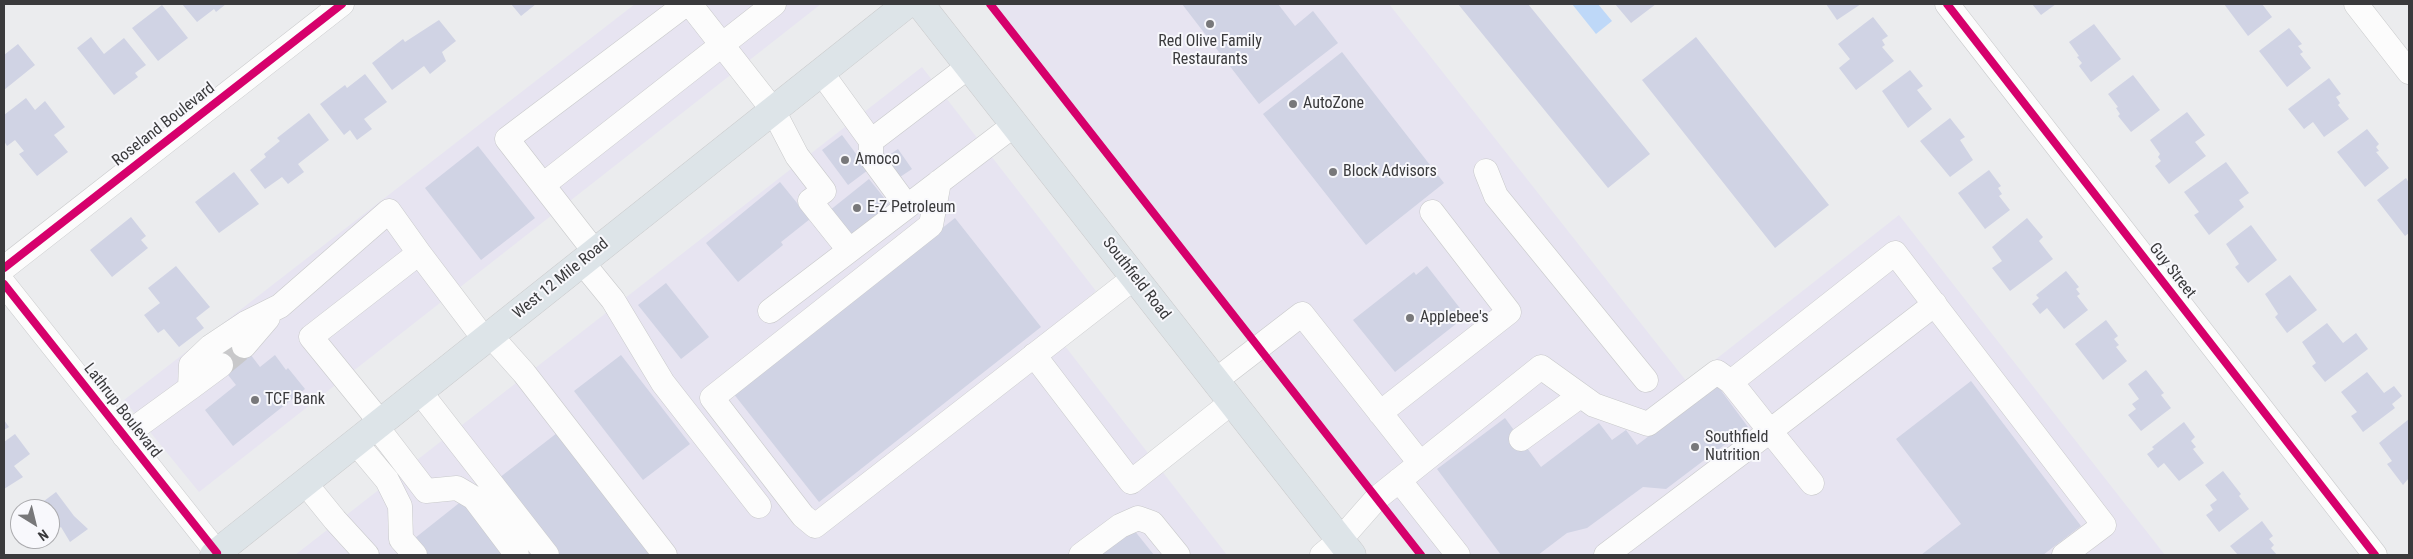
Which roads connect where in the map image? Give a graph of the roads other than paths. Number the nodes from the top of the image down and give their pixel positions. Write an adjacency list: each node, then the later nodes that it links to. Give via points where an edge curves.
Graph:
1 (342, 4): 24 (street, Roseland Boulevard)
2 (686, 4): 18 (street, via 507,139)
3 (690, 4): 9 (street)
4 (774, 4): 9 (street)
5 (907, 4): 11 (main road, West 12 Mile Road)
6 (920, 4): 10 (main road, Southfield Road)
7 (1947, 4): 62 (street, Guy Street)
8 (2356, 4): 12 (street)
9 (723, 45): 13 (street); 18 (street)
10 (968, 66): 14 (main road, Southfield Road); 15 (street)
11 (821, 72): 13 (main road, West 12 Mile Road); 15 (street)
12 (2409, 72)
13 (773, 110): 21 (street, via 797,156 824,191 810,201); 23 (main road, West 12 Mile Road)
14 (1014, 125): 17 (street); 25 (main road, Southfield Road)
15 (871, 141): 19 (street, via 871,157)
16 (1486, 171): 34 (street, via 1496,196)
17 (939, 182): 19 (street); 32 (street, via 930,225 712,398 803,516 815,526)
18 (543, 184): 23 (street)
19 (907, 206): 21 (street)
20 (1432, 212): 40 (street, via 1509,312)
21 (849, 250): 29 (street)
22 (419, 253): 28 (street, via 389,211); 30 (street); 41 (street, via 312,337)
23 (588, 257): 30 (main road, West 12 Mile Road); 49 (street, via 663,383)
24 (4, 268)
25 (1135, 277): 32 (street); 38 (main road, Southfield Road)
26 (4, 284): 43 (street, Lathrup Boulevard)
27 (1934, 304): 35 (street, via 1895,253); 42 (street); 61 (street, via 2104,525)
28 (280, 306): 31 (street); 36 (street, via 246,323 210,347 191,365)
29 (770, 311)
30 (488, 338): 37 (main road, West 12 Mile Road); 57 (street, via 524,373)
31 (244, 346)
32 (1034, 355): 38 (street, via 1131,482)
33 (221, 365): 36 (street)
34 (1646, 380)
35 (1731, 382): 39 (street, via 1718,372 1648,424 1594,405); 42 (street)
36 (190, 388): 43 (street)
37 (420, 392): 41 (main road, West 12 Mile Road); 56 (street)
38 (1224, 392): 40 (street, via 1302,314); 50 (main road, Southfield Road)
39 (1580, 396): 44 (street); 45 (street, via 1541,367)
40 (1380, 413): 45 (street)
41 (371, 431): 47 (main road, West 12 Mile Road); 54 (street, via 386,480 400,506 401,539); 55 (street, via 426,491 457,488 474,498)
42 (1770, 431): 48 (street); 51 (street)
43 (124, 436): 52 (street, Lathrup Boulevard)
44 (1520, 439)
45 (1420, 464): 46 (street)
46 (1399, 480): 50 (street, via 1377,498); 60 (street)
47 (305, 483): 52 (main road, West 12 Mile Road); 53 (street)
48 (1812, 484)
49 (759, 506)
50 (1338, 550)
51 (1622, 551)
52 (217, 555)
53 (367, 555)
54 (414, 555)
55 (517, 555)
56 (547, 555)
57 (665, 555)
58 (1081, 555): 59 (street, via 1120,526 1138,518 1152,522)
59 (1178, 555)
60 (1458, 555)
61 (2064, 555)
62 (2375, 555)

